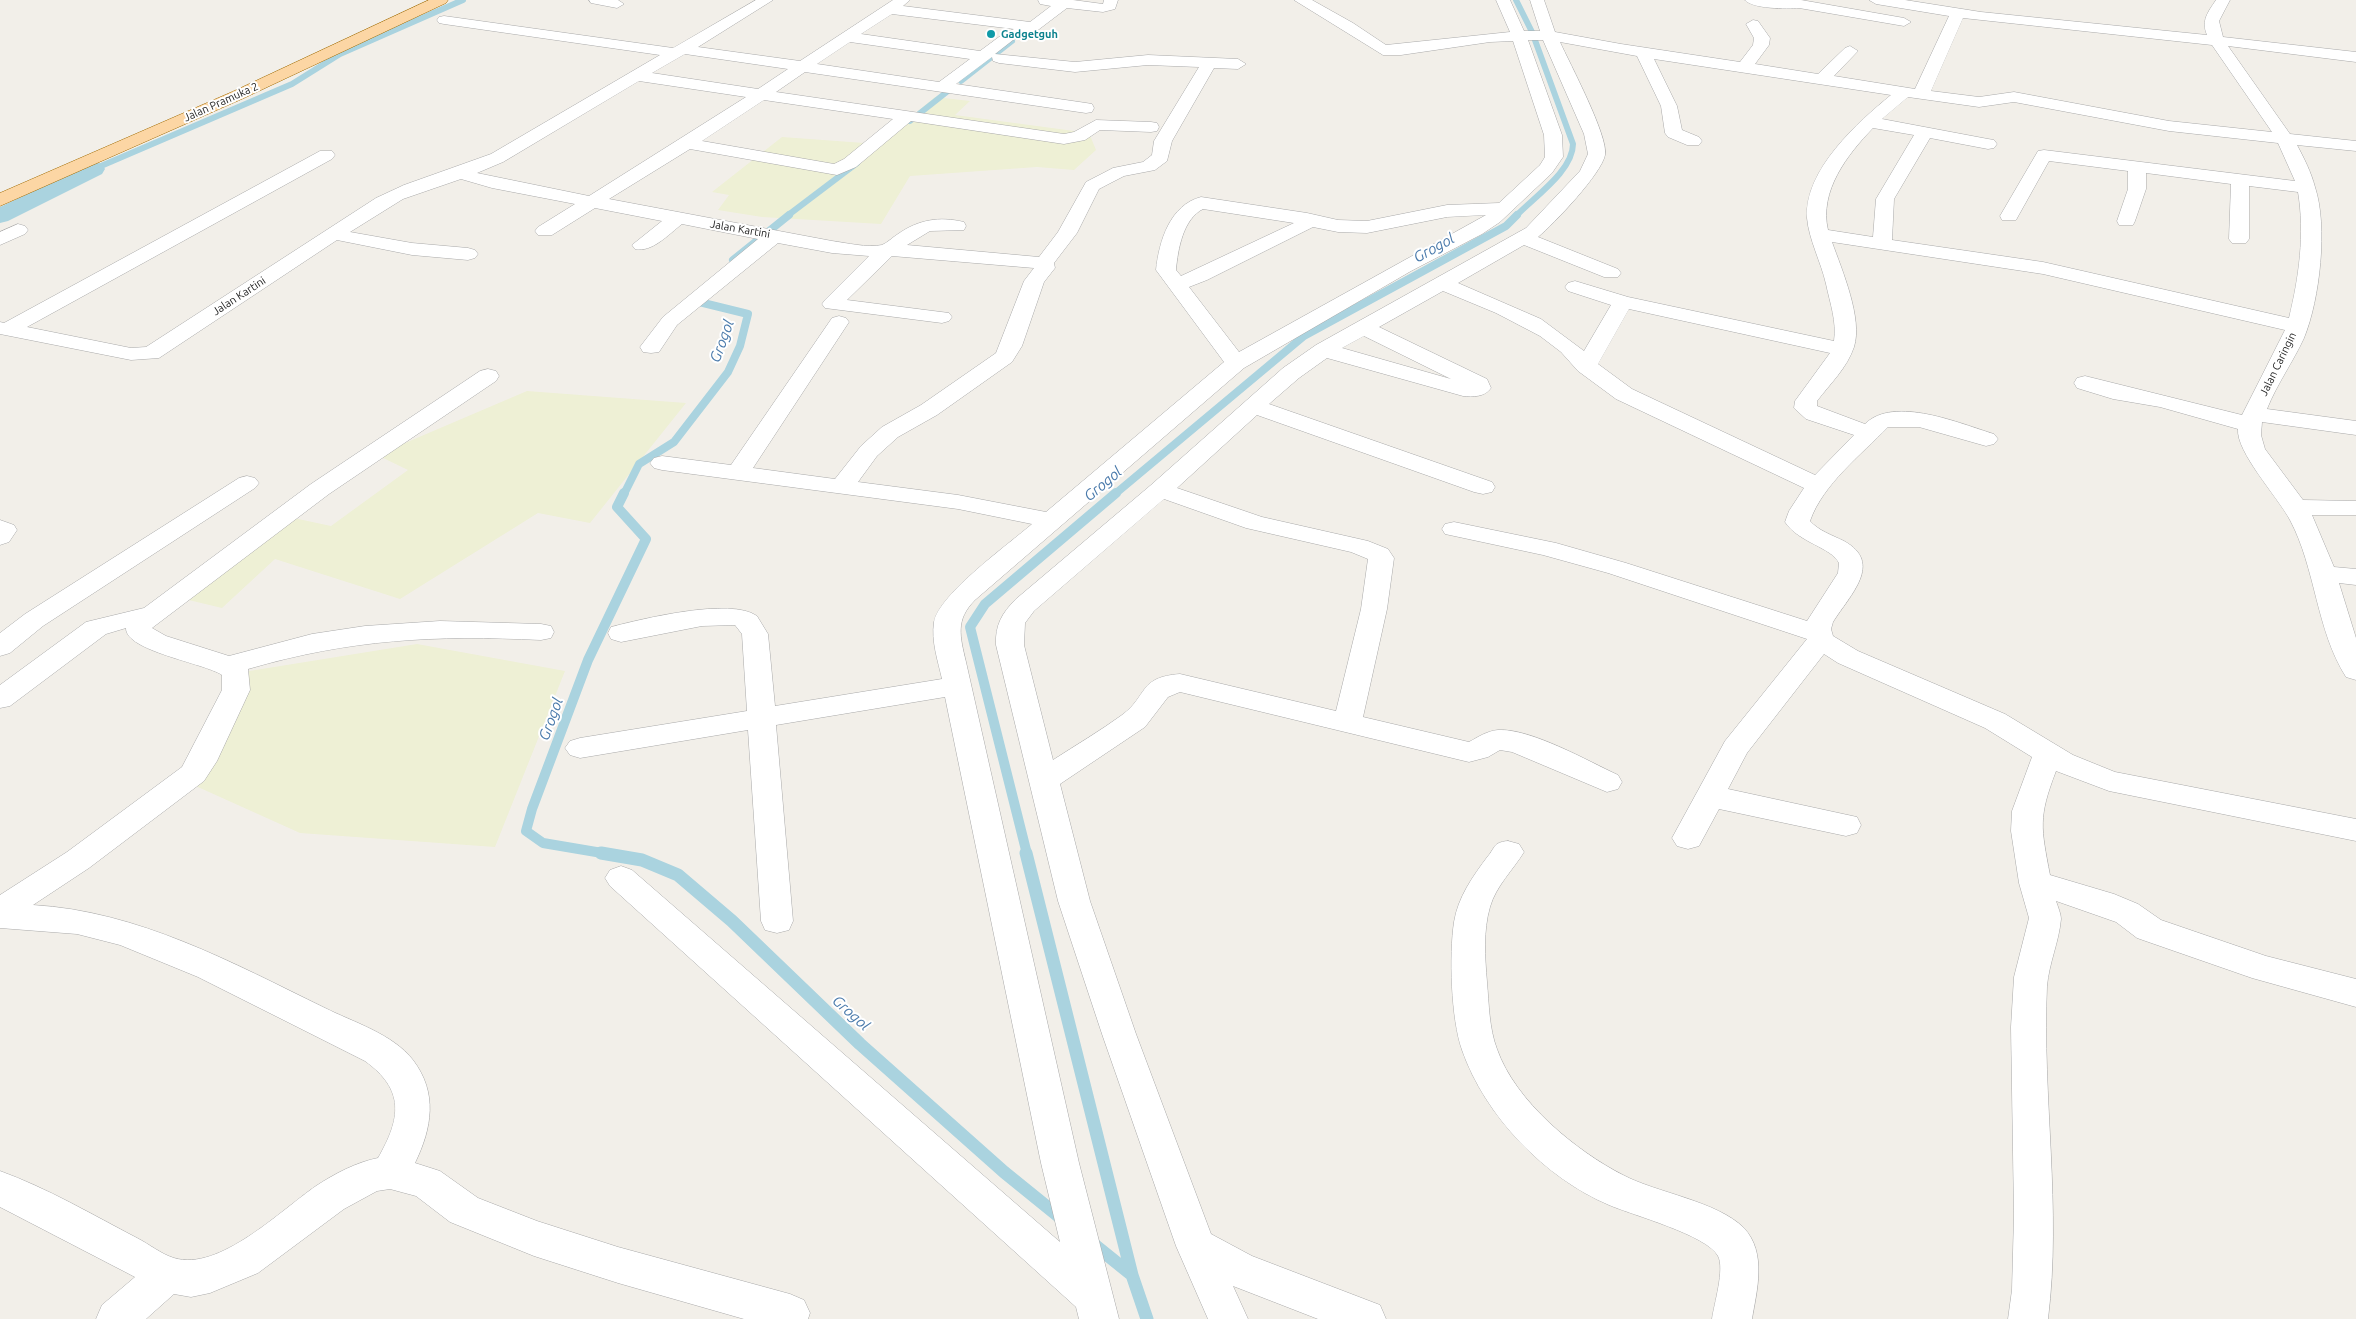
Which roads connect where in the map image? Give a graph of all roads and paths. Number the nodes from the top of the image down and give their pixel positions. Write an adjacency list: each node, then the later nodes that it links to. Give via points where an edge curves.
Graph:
1 (440, 0): 58 (main road, Jalan Pramuka 2, via 258,86)
2 (596, 0): 15 (street)
3 (766, 0): 27 (street, Jalan Kartini)
4 (902, 0): 16 (street)
5 (1041, 0): 13 (street)
6 (1111, 0): 13 (street, via 1108,7)
7 (1502, 0): 24 (street)
8 (1537, 0): 23 (street)
9 (1752, 0): 19 (street, via 1799,4)
10 (1876, 0): 18 (street)
11 (2223, 0): 26 (street, Jalan Caringin, via 2211,24)
12 (1331, 2): 14 (street)
13 (1068, 3): 22 (street)
14 (1306, 3): 24 (street, via 1383,50)
15 (617, 4)
16 (888, 9): 22 (street); 25 (street)
17 (444, 20): 27 (street)
18 (1955, 21): 21 (street); 26 (street); 41 (street, via 1931,68)
19 (1914, 23)
20 (1753, 24): 36 (street, via 1762,38 1761,45)
21 (1933, 26)
22 (1028, 33): 30 (street, via 1012,34); 32 (street)
23 (1548, 35): 24 (street); 29 (street); 71 (street, via 1582,106 1597,154 1588,173)
24 (1521, 36): 60 (street, via 1553,135 1555,151 1546,169)
25 (848, 37): 30 (street); 35 (street)
26 (2219, 40): 31 (street); 48 (street, Jalan Caringin)
27 (679, 51): 35 (street); 37 (street, Jalan Kartini)
28 (1850, 51): 38 (street)
29 (1643, 52): 36 (street); 49 (street, via 1668,106 1674,134)
30 (982, 56): 39 (street)
31 (2356, 57)
32 (1000, 58): 33 (street, via 1065,67 1148,60); 40 (street)
33 (1209, 63): 34 (street); 78 (street, via 1163,141 1161,157 1149,166 1119,172 1092,186 1067,233)
34 (1238, 64)
35 (802, 66): 39 (street); 42 (street)
36 (1745, 67): 38 (street)
37 (638, 76): 42 (street); 55 (street, Jalan Kartini, via 562,122)
38 (1823, 78): 41 (street)
39 (944, 86): 40 (street)
40 (960, 88): 43 (street)
41 (1913, 92): 45 (street); 48 (street, via 1987,103 2014,97 2169,126)
42 (761, 94): 44 (street); 50 (street)
43 (1086, 108)
44 (915, 116): 46 (street, via 1064,139 1079,136 1096,126); 50 (street, via 838,170)
45 (1869, 122): 47 (street); 70 (street, via 1828,173 1816,212)
46 (1151, 127)
47 (1925, 132): 51 (street); 74 (street, via 1886,199)
48 (2283, 137): 52 (street); 57 (street, Jalan Caringin)
49 (1693, 141)
50 (687, 143): 59 (street)
51 (1988, 144)
52 (2356, 146)
53 (326, 155): 87 (street)
54 (2138, 167): 56 (street); 61 (street, via 2044,155); 64 (street, via 2137,190)
55 (464, 173): 59 (street, Jalan Kartini, via 492,183); 68 (street, Jalan Kartini, via 409,188)
56 (2240, 181): 57 (street); 73 (street)
57 (2307, 188): 86 (street, Jalan Caringin, via 2310,258)
58 (0, 200)
59 (592, 202): 62 (street, Jalan Kartini); 67 (street)
60 (1504, 208): 63 (street, via 1448,211 1367,226); 92 (street, via 1468,234)
61 (2009, 216)
62 (678, 218): 69 (street, Jalan Kartini); 75 (street)
63 (1308, 221): 80 (street, via 1200,276); 80 (street, via 1293,215 1212,203 1192,205 1180,220 1168,255 1166,270)
64 (2126, 221)
65 (957, 226): 76 (street, via 937,224 922,227)
66 (18, 230): 72 (street)
67 (545, 231)
68 (332, 234): 77 (street, via 412,249); 87 (street, Jalan Kartini, via 151,353 131,354)
69 (766, 234): 76 (street, Jalan Kartini, via 848,249); 89 (street, via 670,321)
70 (1821, 234): 74 (street); 90 (street, via 1834,271 1845,329)
71 (1524, 238): 79 (street); 81 (street)
72 (0, 239)
73 (2239, 239)
74 (1882, 244): 86 (street, via 2050,269)
75 (642, 245)
76 (889, 251): 78 (street, Jalan Kartini); 84 (street, via 832,304)
77 (468, 254)
78 (1045, 264): 104 (street, via 1034,281 1004,357 876,443)
79 (1611, 273)
80 (1177, 284): 92 (street)
81 (1443, 284): 88 (street); 93 (street, via 1542,329 1559,340)
82 (1575, 287): 83 (street)
83 (1622, 302): 90 (street); 93 (street)
84 (942, 317)
85 (839, 322): 102 (street)
86 (2296, 326): 97 (street, Jalan Caringin)
87 (4, 328)
88 (1364, 328): 91 (street); 91 (street, via 1479,384 1480,388 1463,389)
89 (652, 346)
90 (1842, 349): 99 (street, via 1806,401 1805,408)
91 (1324, 350): 96 (street)
92 (1236, 363): 110 (street)
93 (1586, 366): 105 (street, via 1631,398)
94 (488, 376): 116 (street, via 320,489)
95 (2085, 383): 97 (street, via 2121,394)
96 (1253, 406): 106 (street); 107 (street)
97 (2252, 420): 98 (street); 108 (street, via 2249,435 2252,445)
98 (2356, 428)
99 (1870, 433): 100 (street, via 1880,422 1896,417); 105 (street)
100 (1986, 439)
101 (662, 463): 102 (street)
102 (738, 472): 104 (street)
103 (247, 483): 120 (street, via 34,620)
104 (842, 486): 110 (street, via 992,508)
105 (1820, 486): 119 (street, via 1797,522 1807,532 1845,552 1853,566 1820,622)
106 (1483, 487)
107 (1160, 490): 126 (street, via 1255,523 1359,546 1379,554 1374,609); 129 (street, via 1025,605 1009,624 1010,645)
108 (2295, 507): 109 (street); 114 (street)
109 (2356, 508)
110 (1052, 521): 123 (street, via 966,594 953,610 948,619 948,629)
111 (0, 527): 113 (street, via 5,530)
112 (1454, 529): 119 (street, via 1547,548 1626,570)
113 (0, 537)
114 (2323, 573): 115 (street); 122 (street, via 2348,657)
115 (2356, 577)
116 (149, 616): 121 (street, via 138,630 142,635); 124 (street, via 96,628)
117 (541, 632): 121 (street, via 461,628 339,638)
118 (621, 633): 125 (street, via 721,617 744,619 752,625 755,634)
119 (1820, 637): 128 (street, via 1848,657 1988,718); 131 (street, via 1735,748)
120 (0, 647)
121 (229, 665): 138 (street, via 236,671 236,690 202,762 193,774 78,860)
122 (2356, 671)
123 (957, 686): 125 (street); 146 (street, via 1060,1163)
124 (0, 699)
125 (762, 719): 127 (street); 140 (street)
126 (1348, 722): 129 (street, via 1190,685 1168,684 1158,690 1135,720); 130 (street, via 1469,752 1497,740 1520,744)
127 (580, 748)
128 (2049, 752): 133 (street, via 2075,768 2109,782); 137 (street, via 2027,811 2026,831)
129 (1043, 781): 144 (street, via 1077,910)
130 (1608, 782)
131 (1709, 796): 132 (street); 134 (street)
132 (1846, 825)
133 (2356, 830)
134 (1688, 838)
135 (1508, 852): 151 (street, via 1474,905 1471,923 1469,964 1480,1052 1502,1092 1531,1128 1569,1162 1614,1189 1715,1229 1732,1243 1738,1261)
136 (621, 878): 146 (street)
137 (2035, 883): 141 (street, via 2103,903 2127,913 2149,929 2264,969); 152 (street, via 2045,918 2031,977 2028,1027 2033,1215 2032,1290)
138 (0, 911)
139 (0, 916): 142 (street, via 83,922 190,959 246,983 392,1062 404,1075 414,1112 410,1138)
140 (777, 921)
141 (2356, 994)
142 (390, 1172): 145 (street, via 370,1176 344,1190 257,1252 224,1269 191,1279); 147 (street, via 427,1183 464,1210 534,1238)
143 (0, 1188): 145 (street)
144 (1196, 1246): 149 (street); 150 (street, via 1238,1269)
145 (167, 1275): 148 (street)
146 (1094, 1296)
147 (790, 1313)
148 (116, 1319)
149 (1228, 1319)
150 (1366, 1319)
151 (1732, 1319)
152 (2028, 1319)

